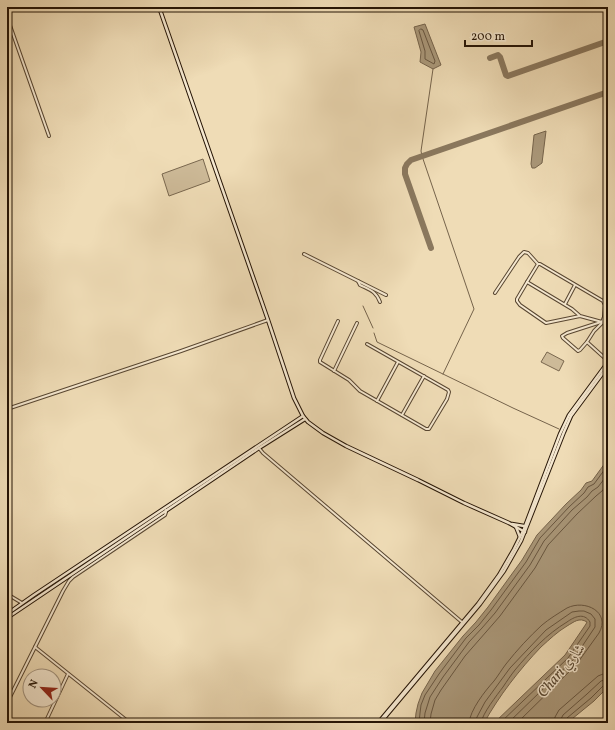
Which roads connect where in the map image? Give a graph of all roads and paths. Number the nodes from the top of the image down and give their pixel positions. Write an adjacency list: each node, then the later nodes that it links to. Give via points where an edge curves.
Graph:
1 (159, 7): 15 (main road)
2 (7, 17): 3 (street)
3 (49, 136)
4 (304, 254): 6 (street)
5 (538, 264): 7 (street); 8 (street); 9 (street, via 528,253 523,253)
6 (358, 281): 10 (street); 11 (street, via 360,285 373,291)
7 (527, 282): 12 (street); 13 (street, via 517,301 542,322 550,323)
8 (575, 285): 12 (street); 14 (street, via 604,302)
9 (495, 293)
10 (386, 295)
11 (380, 302)
12 (565, 304): 13 (street)
13 (580, 316): 19 (street)
14 (604, 317): 16 (street); 19 (street)
15 (268, 320): 28 (street); 29 (main road, via 289,385)
16 (608, 320)
17 (338, 321): 25 (street, via 320,360)
18 (357, 322): 25 (street)
19 (602, 322): 20 (street); 20 (street, via 562,336 578,351)
20 (587, 342): 22 (street)
21 (367, 344): 23 (street)
22 (608, 361): 36 (main road, via 569,416)
23 (398, 362): 26 (street); 27 (street)
24 (608, 366): 38 (main road, via 571,416)
25 (334, 371): 27 (street, via 349,380 360,392)
26 (424, 376): 30 (street); 30 (street, via 448,390 447,399 429,429)
27 (377, 401): 30 (street)
28 (7, 409)
29 (301, 412): 31 (main road); 32 (main road)
30 (402, 415)
31 (304, 417): 32 (main road); 33 (main road)
32 (300, 420): 33 (main road); 34 (main road)
33 (308, 422): 37 (main road, via 346,446)
34 (258, 447): 35 (main road); 45 (street)
35 (166, 510): 42 (main road); 44 (main road); 46 (street, via 166,514 69,582)
36 (527, 521): 37 (main road); 38 (main road)
37 (516, 526): 38 (main road); 39 (main road); 40 (main road)
38 (526, 527): 39 (main road)
39 (524, 531): 40 (main road); 45 (main road, via 498,581)
40 (520, 538): 45 (main road, via 499,575)
41 (7, 594): 42 (street)
42 (22, 603): 43 (main road)
43 (7, 614)
44 (7, 618)
45 (463, 623): 51 (main road)
46 (35, 647): 47 (street); 48 (street)
47 (68, 674): 49 (street); 50 (street)
48 (7, 703)
49 (45, 723)
50 (130, 723)
51 (379, 723)

